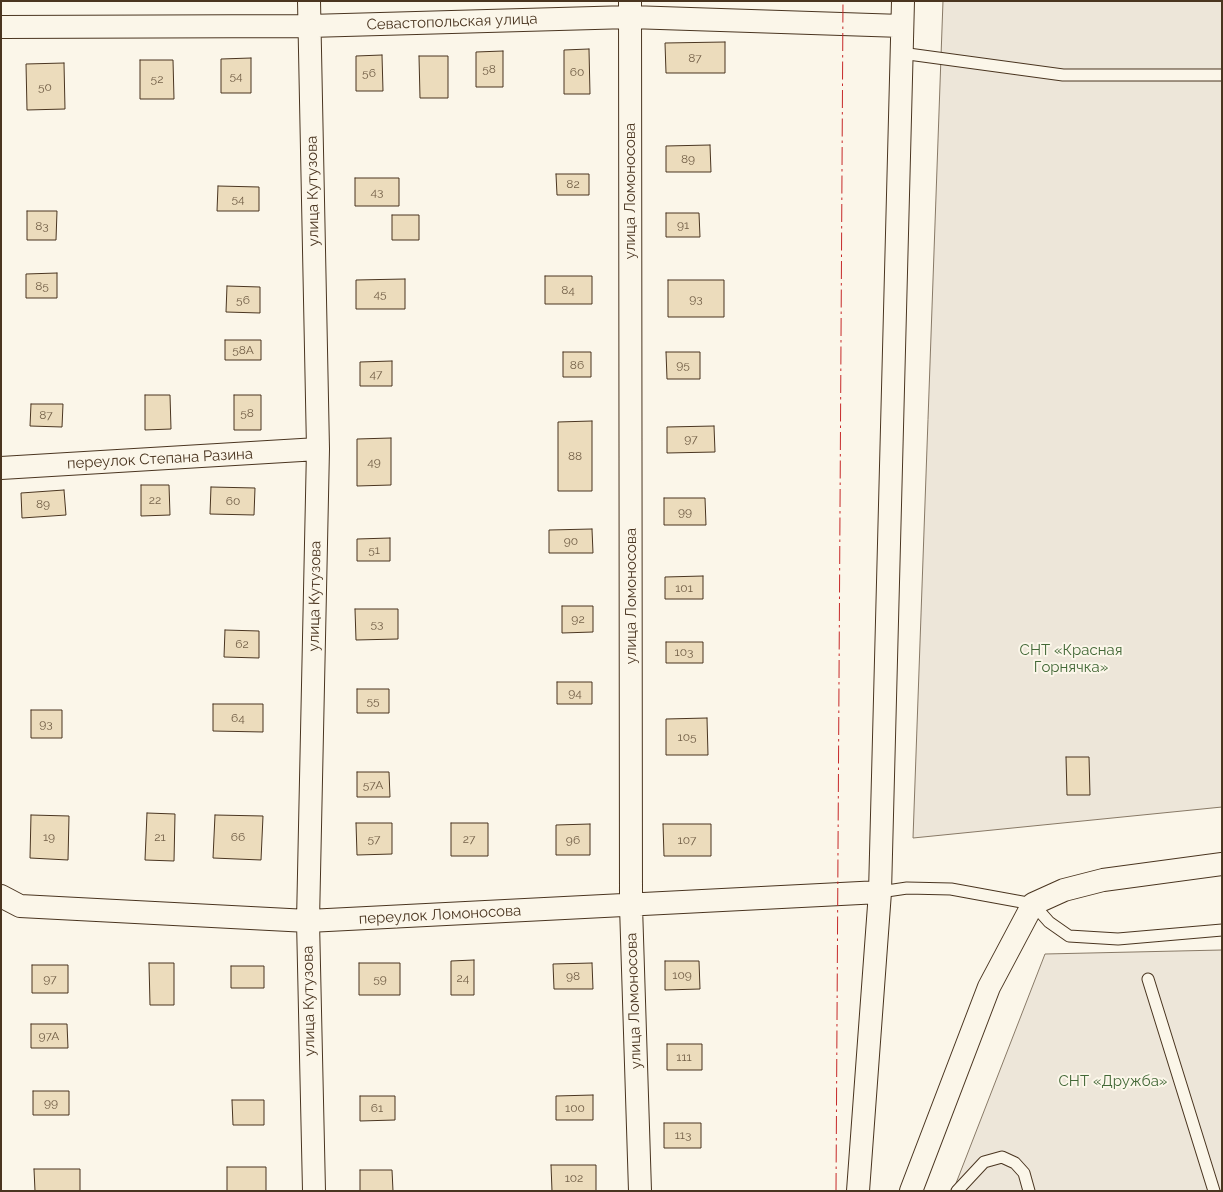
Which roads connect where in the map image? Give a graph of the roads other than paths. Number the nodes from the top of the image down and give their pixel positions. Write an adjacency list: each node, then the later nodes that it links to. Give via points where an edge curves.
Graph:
1 (309, 1): 4 (street, улица Кутузова)
2 (903, 1): 5 (street)
3 (630, 9): 4 (street, Севастопольская улица); 5 (street, Севастопольская улица); 15 (street, улица Ломоносова)
4 (309, 26): 6 (street, Севастопольская улица); 9 (street, улица Кутузова)
5 (902, 26): 7 (street)
6 (1, 27)
7 (901, 53): 8 (lane, via 1063,75); 12 (street)
8 (1222, 75)
9 (318, 449): 10 (street, переулок Степана Разина); 16 (street, улица Кутузова)
10 (1, 468)
11 (1222, 864): 14 (street, via 1103,880 1064,890)
12 (880, 892): 14 (lane, via 907,888 951,889); 15 (street, переулок Ломоносова); 21 (street)
13 (1, 896): 16 (street, переулок Ломоносова, via 20,906)
14 (1033, 904): 17 (lane, via 1049,922 1070,936 1118,939); 22 (street, via 989,987)
15 (631, 906): 16 (street, переулок Ломоносова); 20 (street, улица Ломоносова)
16 (308, 921): 19 (street, улица Кутузова)
17 (1222, 930)
18 (1148, 979): 25 (lane)
19 (314, 1191)
20 (640, 1191)
21 (858, 1191)
22 (911, 1191)
23 (957, 1191): 24 (lane, via 984,1162 1002,1157 1015,1162 1024,1173)
24 (1029, 1191)
25 (1214, 1191)

